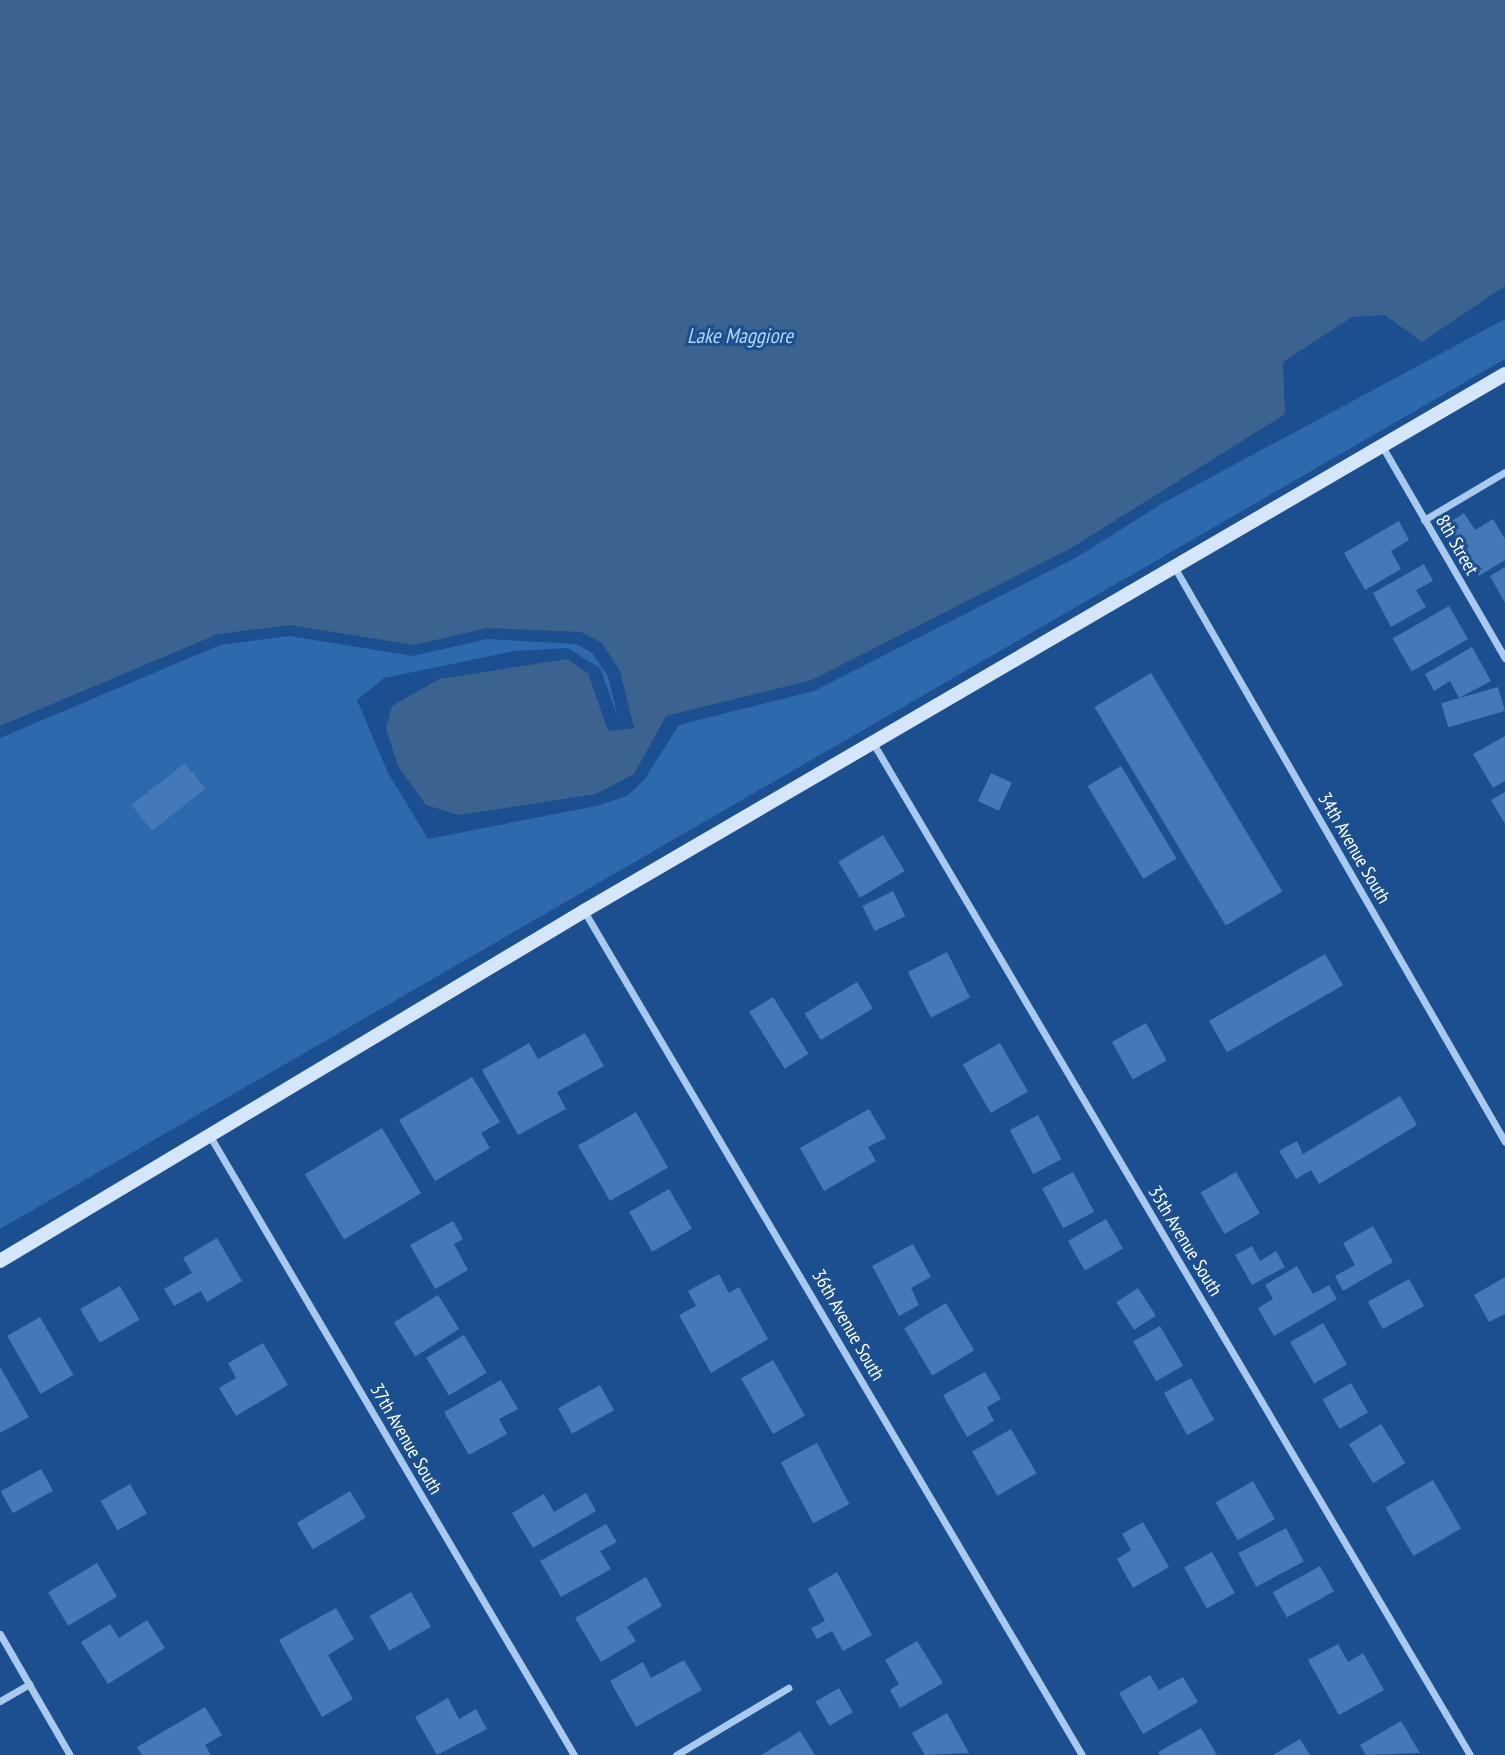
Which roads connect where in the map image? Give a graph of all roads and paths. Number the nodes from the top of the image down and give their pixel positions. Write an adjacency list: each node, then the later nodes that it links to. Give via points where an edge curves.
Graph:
1 (1505, 374): 2 (main road)
2 (1382, 446): 4 (street, 8th Street); 5 (main road)
3 (1505, 472): 4 (street)
4 (1424, 520): 6 (street, 8th Street)
5 (1176, 570): 7 (main road); 10 (street, 34th Avenue South)
6 (1505, 657)
7 (873, 743): 8 (main road); 20 (street, 35th Avenue South)
8 (584, 911): 9 (main road); 19 (street, 36th Avenue South)
9 (211, 1138): 11 (main road); 17 (street, 37th Avenue South)
10 (1505, 1142)
11 (0, 1261)
12 (0, 1634): 13 (street)
13 (29, 1684): 15 (street); 16 (street)
14 (788, 1688): 18 (street)
15 (0, 1701)
16 (70, 1755)
17 (574, 1755)
18 (676, 1755)
19 (1082, 1755)
20 (1470, 1755)

